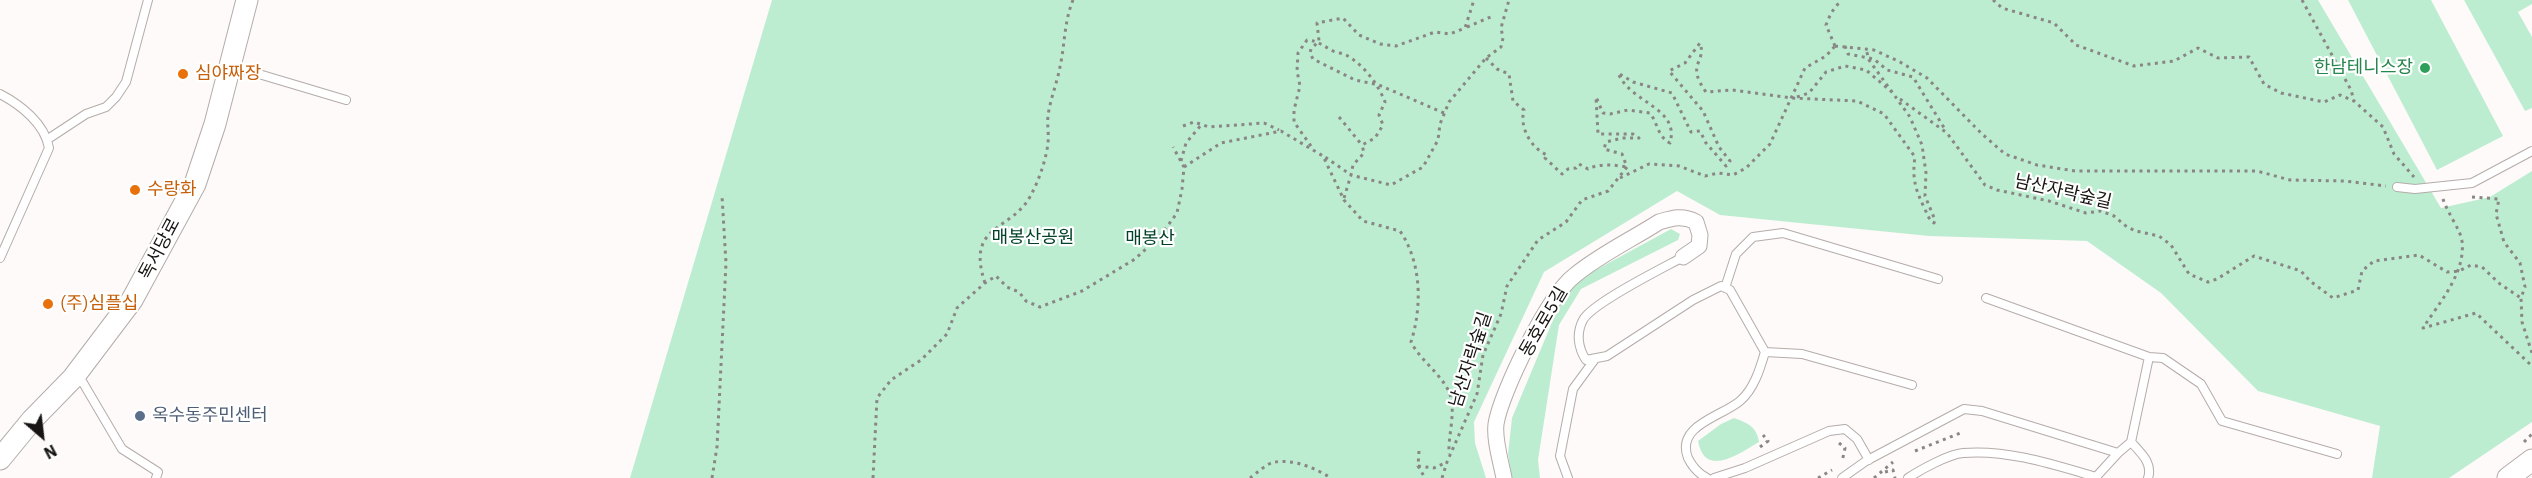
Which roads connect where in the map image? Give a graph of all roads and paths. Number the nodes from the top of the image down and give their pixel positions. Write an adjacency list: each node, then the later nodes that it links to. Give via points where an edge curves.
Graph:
1 (148, 0): 29 (lane, via 126,82 116,98)
2 (247, 0): 17 (main road, 독서당로)
3 (1073, 0): 48 (path, via 1067,14 1040,175 1030,198 986,235 980,269)
4 (1474, 0): 10 (path)
5 (1509, 0): 15 (path, via 1501,28 1501,46)
6 (1841, 0): 12 (path, via 1826,25)
7 (1993, 0): 8 (path, via 2002,8 2054,23 2076,45 2134,66 2174,61 2198,48 2218,58 2249,57 2264,84 2281,93 2325,102 2340,94 2354,101)
8 (2302, 0)
9 (1493, 16): 10 (path)
10 (1465, 28): 11 (path, via 1396,46 1359,35 1343,18 1317,23)
11 (1319, 41): 18 (path, via 1365,69); 18 (path, via 1311,49 1313,59 1354,81); 32 (path, via 1307,40 1298,52 1300,86 1294,122)
12 (1836, 46): 13 (path); 20 (path, via 1805,68)
13 (1845, 46): 14 (path); 16 (path, via 1848,54)
14 (1866, 49): 16 (path); 41 (path, via 1927,78 2005,154 2037,165 2075,171 2257,171 2290,180)
15 (1486, 58): 23 (path); 37 (path, via 1509,74 1513,101 1524,110 1527,138 1562,174 1579,164 1588,169)
16 (1868, 58): 21 (path); 28 (path, via 1887,70 1913,77)
17 (230, 65): 22 (lane); 57 (main road, 독서당로, via 195,184 132,300)
18 (1376, 84): 23 (path); 30 (path, via 1385,102 1379,115 1383,125 1375,138)
19 (0, 94): 29 (lane, via 22,107)
20 (1792, 98): 21 (path, 남산자락숲길, via 1809,93 1826,72 1845,66 1866,70); 21 (path, 남산자락숲길, via 1857,101 1884,114 1915,157 1912,174 1916,192 1934,223 1925,196 1922,145); 37 (path, 남산자락숲길, via 1732,90 1706,92 1695,68 1702,50 1700,43 1685,63 1669,71 1703,111 1719,147 1730,161 1726,166 1700,131 1691,132 1672,93 1632,82 1618,73 1629,90 1667,118 1672,129 1670,143 1660,135 1650,113 1603,113 1596,97 1598,134 1633,134 1639,138 1606,142 1604,149 1622,154); 39 (path, via 1770,144 1733,175 1718,172 1705,176 1679,166 1649,164)
21 (1899, 98): 28 (path, 남산자락숲길)
22 (346, 100)
23 (1444, 113): 38 (path, via 1438,140 1418,171 1391,185)
24 (1339, 117): 30 (path)
25 (1202, 124): 26 (path); 27 (path, via 1209,128 1264,123); 35 (path, via 1186,143)
26 (1183, 126)
27 (1281, 131): 32 (path); 36 (path, via 1221,143)
28 (1947, 133): 46 (path, 남산자락숲길, via 1985,185 2086,213 2101,211 2114,216 2127,227 2159,236 2170,245 2189,274 2208,282 2254,256 2301,271 2332,298 2358,290 2365,267 2382,259 2420,255 2447,272)
29 (48, 139): 45 (lane, via 46,160)
30 (1362, 145): 38 (path, via 1364,153 1353,165)
31 (1173, 147): 35 (path)
32 (1311, 147): 34 (path)
33 (2532, 151): 40 (lane, via 2472,183)
34 (1323, 156): 38 (path); 43 (path)
35 (1181, 163): 36 (path)
36 (1184, 167): 48 (path, via 1177,213 1161,235 1135,259 1082,291 1040,307 1026,301 996,276)
37 (1627, 167): 39 (path, 남산자락숲길)
38 (1351, 175): 43 (path)
39 (1619, 178): 68 (path, 남산자락숲길, via 1608,191 1582,200 1566,222 1538,240 1507,286 1501,314 1483,355 1477,394)
40 (2455, 184): 41 (lane); 51 (path, via 2462,198 2499,199 2496,214 2504,242 2520,263 2524,287)
41 (2397, 187)
42 (722, 196): 77 (path, via 726,263)
43 (1344, 200): 68 (path, via 1363,222 1394,228 1406,239 1419,299 1411,342 1418,357 1438,374 1451,398)
44 (1683, 257): 55 (lane, via 1605,300 1584,317 1579,330 1580,351 1586,360); 83 (street, 동호로5길, via 1699,246 1699,230 1696,222 1674,217 1659,222 1574,275 1558,290 1501,406 1496,426)
45 (0, 258)
46 (2459, 271): 51 (path, via 2471,265 2482,267); 56 (path, via 2423,328 2476,313)
47 (1938, 279): 49 (lane, via 1783,233 1753,237 1736,254)
48 (985, 283): 78 (path, via 957,308 947,334 921,360 891,380 877,398)
49 (1725, 288): 52 (lane, via 1730,290); 55 (lane, via 1721,286 1693,300 1607,356)
50 (1986, 298): 54 (lane)
51 (2521, 298): 53 (path, via 2522,322)
52 (1765, 352): 58 (lane, via 1802,354); 85 (lane, via 1760,369 1739,402 1694,428 1687,456)
53 (2532, 353)
54 (2149, 357): 62 (lane); 67 (lane, via 2163,358 2201,384 2222,421)
55 (1595, 359): 84 (lane, via 1573,390 1560,456)
56 (2532, 366)
57 (77, 373): 69 (main road, 독서당로); 76 (lane, via 122,449 158,472)
58 (1912, 385)
59 (1963, 432): 63 (path)
60 (1763, 435): 65 (path, via 1767,441)
61 (1837, 441): 87 (path, via 1845,448 1842,462)
62 (2131, 442): 66 (lane); 92 (lane, via 2147,459)
63 (1912, 452)
64 (1420, 453): 74 (path)
65 (1757, 453)
66 (2118, 453): 71 (lane, via 1982,411 1964,409); 91 (lane, via 2096,477 1993,453 1960,453)
67 (2337, 454)
68 (1449, 456): 73 (path, 남산자락숲길)
69 (0, 459)
70 (2532, 459): 93 (main road)
71 (1869, 460): 86 (lane, via 1857,439 1845,429 1829,431); 88 (lane)
72 (1894, 461): 75 (path)
73 (1447, 462): 74 (path, via 1434,468); 82 (path, 남산자락숲길)
74 (1418, 466): 81 (path)
75 (1883, 472): 89 (path); 90 (path, via 1893,470)
76 (156, 478)
77 (712, 478)
78 (873, 478)
79 (1250, 478): 80 (path, via 1273,462 1295,463)
80 (1330, 478)
81 (1425, 478)
82 (1442, 478)
83 (1503, 478)
84 (1568, 478)
85 (1707, 478)
86 (1714, 478)
87 (1818, 478)
88 (1842, 478)
89 (1874, 478)
90 (1895, 478)
91 (1908, 478)
92 (2148, 478)
93 (2508, 478)

